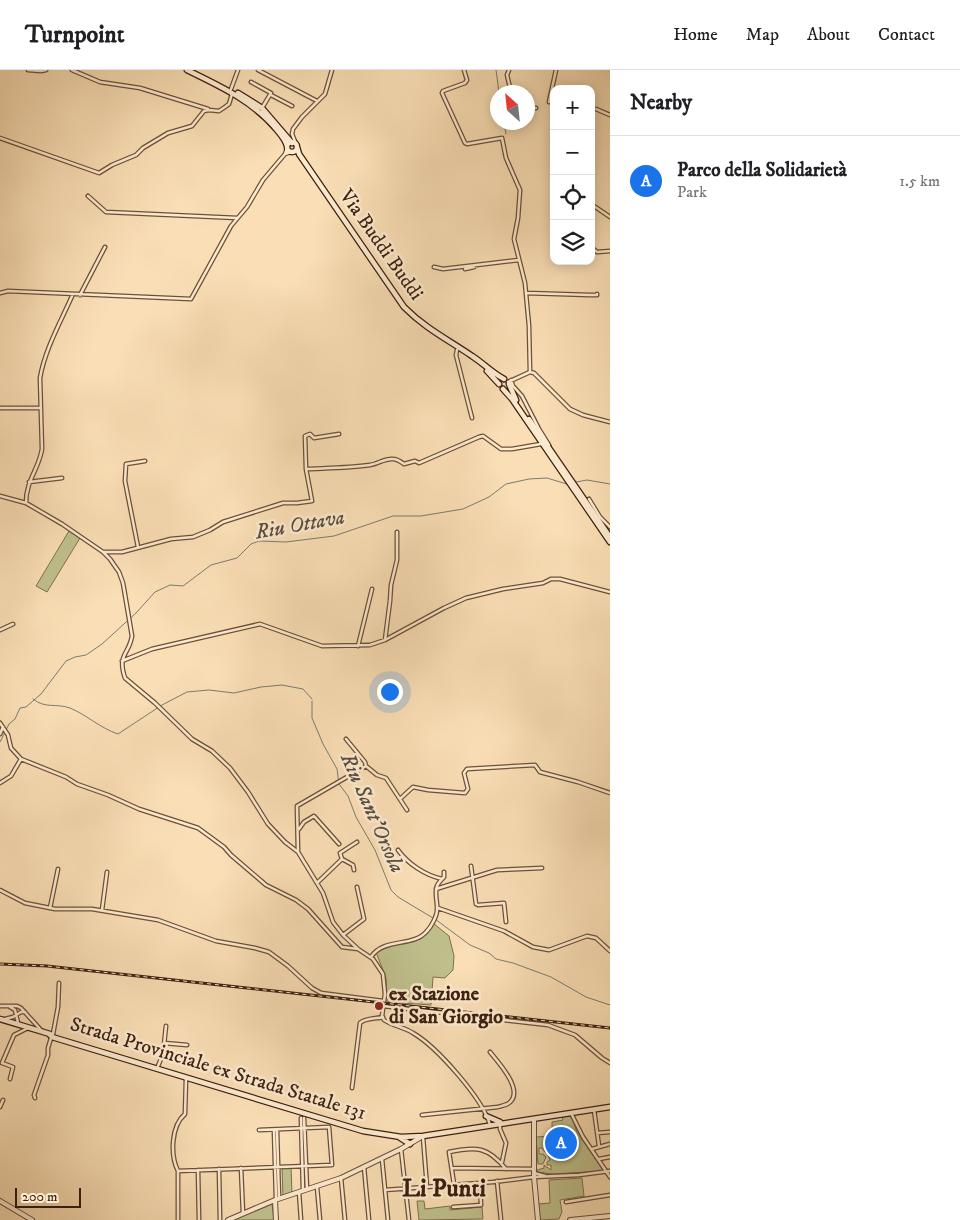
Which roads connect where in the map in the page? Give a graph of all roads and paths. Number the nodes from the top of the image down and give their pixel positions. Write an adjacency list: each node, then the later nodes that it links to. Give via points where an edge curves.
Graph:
1 (28, 70): 2 (street)
2 (46, 70)
3 (72, 70): 21 (street, via 100,82 140,88)
4 (187, 70): 14 (main road, Via Buddi Buddi)
5 (193, 70): 14 (main road, Via Buddi Buddi)
6 (238, 70): 14 (street)
7 (258, 70): 16 (street)
8 (332, 70): 16 (street, via 325,94)
9 (464, 70): 32 (street, via 465,83 442,93 465,143 502,138 506,158 520,190 514,240)
10 (509, 70): 13 (street)
11 (556, 70): 17 (street)
12 (251, 82): 15 (street, via 272,93)
13 (509, 85)
14 (232, 90): 19 (main road, Via Buddi Buddi); 21 (street, via 229,104 219,111); 24 (main road, Via Buddi Buddi, via 260,112)
15 (270, 95): 18 (street); 19 (street)
16 (317, 101): 24 (street, via 293,129)
17 (548, 102)
18 (292, 106)
19 (262, 108): 24 (main road, Via Buddi Buddi)
20 (596, 109): 22 (street)
21 (209, 110): 23 (street, via 204,111 188,129 168,133 136,155 99,173)
22 (610, 115)
23 (0, 138)
24 (291, 148): 28 (street); 40 (main road, Via Buddi Buddi, via 402,309 415,322); 42 (main road, Via Buddi Buddi, via 309,168 404,307 437,335)
25 (88, 196): 28 (street, via 106,212)
26 (595, 207): 27 (street)
27 (610, 217)
28 (237, 218): 39 (street, via 191,299)
29 (105, 247): 39 (street)
30 (595, 250): 31 (street)
31 (610, 251)
32 (520, 260): 33 (street, via 443,269); 34 (street); 36 (street)
33 (434, 267)
34 (465, 268)
35 (0, 293): 37 (street)
36 (526, 293): 38 (street); 41 (street)
37 (73, 294): 39 (street); 46 (street, via 43,363)
38 (597, 294)
39 (80, 295)
40 (457, 350): 43 (main road, Via Buddi Buddi, via 490,373); 47 (street)
41 (530, 372): 42 (street); 48 (street, via 570,409)
42 (508, 381): 43 (main road, via 501,380); 44 (main road, via 508,387); 54 (main road, Via Buddi Buddi, via 516,400)
43 (499, 384): 44 (main road)
44 (503, 389): 50 (main road, Via Buddi Buddi)
45 (0, 408): 46 (street)
46 (40, 408): 55 (street, via 41,455)
47 (472, 418)
48 (610, 422)
49 (339, 434): 52 (street, via 314,438 310,434 305,436)
50 (542, 444): 52 (street, via 501,449 479,436 419,463 404,464 392,459 380,464); 54 (main road, Via Buddi Buddi)
51 (145, 461): 64 (street, via 126,464 128,496)
52 (306, 469): 64 (street, via 312,501 283,503 223,522 193,537)
53 (62, 478): 55 (street)
54 (570, 481): 56 (main road, Via Buddi Buddi)
55 (29, 482): 59 (street)
56 (574, 488): 62 (main road, Via Buddi Buddi); 63 (main road, Via Buddi Buddi)
57 (0, 496): 59 (street)
58 (589, 499): 60 (street)
59 (26, 503): 65 (street)
60 (610, 527)
61 (397, 532): 70 (street, via 397,560)
62 (610, 537)
63 (610, 542)
64 (138, 548): 65 (street)
65 (103, 552): 72 (street, via 119,572 125,589 131,640)
66 (372, 588): 71 (street)
67 (610, 592): 70 (street, via 560,579 503,589 466,598)
68 (13, 624): 69 (street)
69 (0, 630)
70 (385, 640): 71 (street)
71 (358, 646): 72 (street, via 322,646 260,624 164,646)
72 (122, 661): 87 (street, via 124,678 230,768 268,824)
73 (0, 724): 74 (street)
74 (4, 730): 75 (street); 77 (street, via 11,748)
75 (0, 734)
76 (346, 739): 78 (street)
77 (21, 759): 79 (street, via 11,776); 106 (street, via 139,809 198,828 266,885 308,909 342,947)
78 (366, 766): 81 (street, via 386,778); 83 (street, via 297,806)
79 (0, 783)
80 (610, 793): 81 (street, via 540,772 535,765 467,769 464,773 468,789 465,793 413,787)
81 (400, 799): 82 (street)
82 (407, 810)
83 (298, 831): 85 (street, via 314,816); 87 (street)
84 (357, 842): 88 (street, via 340,853)
85 (339, 844)
86 (398, 850): 95 (street, via 408,862)
87 (298, 852): 97 (street)
88 (342, 859): 92 (street, via 353,865); 97 (street)
89 (471, 866): 96 (street)
90 (542, 868): 96 (street, via 497,870)
91 (58, 869): 101 (street)
92 (354, 870)
93 (107, 872): 103 (street)
94 (444, 872): 95 (street)
95 (442, 879): 99 (street)
96 (473, 879): 99 (street); 104 (street, via 476,904 504,903)
97 (318, 882): 105 (street, via 334,922)
98 (357, 887): 105 (street, via 364,919)
99 (436, 889): 102 (street)
100 (0, 890): 101 (street, via 25,903)
101 (50, 908): 103 (street)
102 (438, 908): 107 (street, via 504,931 533,947 549,950 586,936 596,938); 108 (street, via 422,936 383,947)
103 (102, 910): 110 (street, via 158,920 216,941 269,952 321,993)
104 (506, 922)
105 (344, 935): 106 (street)
106 (359, 949): 108 (street)
107 (610, 951)
108 (371, 957): 110 (street, via 383,974)
109 (59, 983): 122 (street, via 58,1007)
110 (384, 1001): 113 (street)
111 (0, 1006): 112 (street)
112 (9, 1006): 114 (street, via 17,1006); 115 (street)
113 (383, 1006): 117 (street); 128 (street, via 548,1025 575,1035)
114 (26, 1013): 115 (street); 116 (street)
115 (16, 1015): 118 (street); 120 (street)
116 (29, 1017): 119 (street); 122 (street)
117 (383, 1017): 132 (street, via 360,1023); 136 (street, via 417,1036 448,1062)
118 (0, 1019): 120 (main road, Strada Provinciale ex Strada Statale 131)
119 (28, 1024): 120 (main road, Strada Provinciale ex Strada Statale 131); 122 (main road, Strada Provinciale ex Strada Statale 131); 131 (street, via 14,1035 2,1063 13,1067)
120 (20, 1025)
121 (166, 1026): 123 (street)
122 (49, 1034): 129 (main road, Strada Provinciale ex Strada Statale 131); 130 (main road, Strada Provinciale ex Strada Statale 131); 133 (street, via 48,1055)
123 (164, 1043): 124 (street); 126 (street)
124 (187, 1045)
125 (490, 1052): 136 (street, via 507,1074 514,1096 509,1103)
126 (162, 1054): 127 (street); 129 (street)
127 (175, 1057)
128 (610, 1063)
129 (158, 1066): 150 (main road, Strada Provinciale ex Strada Statale 131)
130 (186, 1077): 150 (main road, Strada Provinciale ex Strada Statale 131); 172 (street, via 185,1114 173,1133)
131 (10, 1079)
132 (352, 1088)
133 (35, 1098)
134 (3, 1100): 135 (street)
135 (0, 1107)
136 (482, 1108): 140 (street); 141 (street)
137 (610, 1108): 138 (main road)
138 (594, 1110): 139 (main road); 152 (street)
139 (571, 1113): 143 (main road); 160 (street, via 576,1127)
140 (422, 1115)
141 (487, 1117): 144 (main road); 145 (street); 146 (main road)
142 (302, 1118): 147 (street)
143 (534, 1119): 144 (main road); 175 (street)
144 (502, 1123): 145 (main road); 164 (street, via 500,1130 506,1143)
145 (490, 1125): 146 (main road)
146 (481, 1126): 153 (main road)
147 (303, 1129): 149 (street); 165 (street); 165 (street, via 329,1127 332,1164)
148 (259, 1130): 149 (street)
149 (275, 1130): 166 (street)
150 (372, 1132): 154 (main road)
151 (610, 1132): 152 (street)
152 (597, 1133): 158 (street)
153 (423, 1136): 155 (main road); 156 (street); 182 (street)
154 (399, 1137): 155 (main road); 156 (main road)
155 (409, 1137): 156 (street)
156 (409, 1143): 159 (street)
157 (610, 1144): 158 (street)
158 (599, 1146): 160 (street)
159 (401, 1149): 162 (street); 183 (street)
160 (592, 1149): 163 (street)
161 (610, 1157): 163 (street)
162 (382, 1158): 167 (street); 185 (street)
163 (599, 1159): 174 (street)
164 (502, 1164): 169 (street, via 488,1151 478,1148 449,1152); 171 (street)
165 (304, 1165): 166 (street); 184 (street)
166 (277, 1166): 168 (street); 187 (street)
167 (364, 1166): 177 (street); 202 (street)
168 (241, 1168): 170 (street); 191 (street)
169 (452, 1168): 171 (street); 180 (street)
170 (219, 1169): 172 (street); 173 (street); 196 (street)
171 (506, 1169): 175 (street)
172 (178, 1170): 173 (street); 194 (street)
173 (198, 1170): 195 (street)
174 (608, 1172): 175 (street, via 549,1177); 176 (street)
175 (534, 1173): 178 (street); 206 (street)
176 (610, 1177)
177 (341, 1178): 181 (street); 201 (street)
178 (497, 1181): 179 (street); 205 (street)
179 (480, 1183): 180 (street); 190 (street, via 481,1205)
180 (454, 1184): 182 (street)
181 (317, 1186): 184 (street); 200 (street)
182 (427, 1187): 183 (street)
183 (406, 1189): 185 (street); 204 (street)
184 (303, 1190): 187 (street); 199 (street)
185 (385, 1190): 203 (street)
186 (610, 1195): 189 (street)
187 (277, 1199): 191 (street); 198 (street)
188 (0, 1201): 193 (street)
189 (566, 1202)
190 (453, 1207)
191 (243, 1213): 197 (street)
192 (610, 1216): 207 (street)
193 (32, 1220)
194 (178, 1220)
195 (200, 1220)
196 (220, 1220)
197 (228, 1220)
198 (276, 1220)
199 (301, 1220)
200 (320, 1220)
201 (345, 1220)
202 (369, 1220)
203 (388, 1220)
204 (409, 1220)
205 (501, 1220)
206 (538, 1220)
207 (570, 1220)

